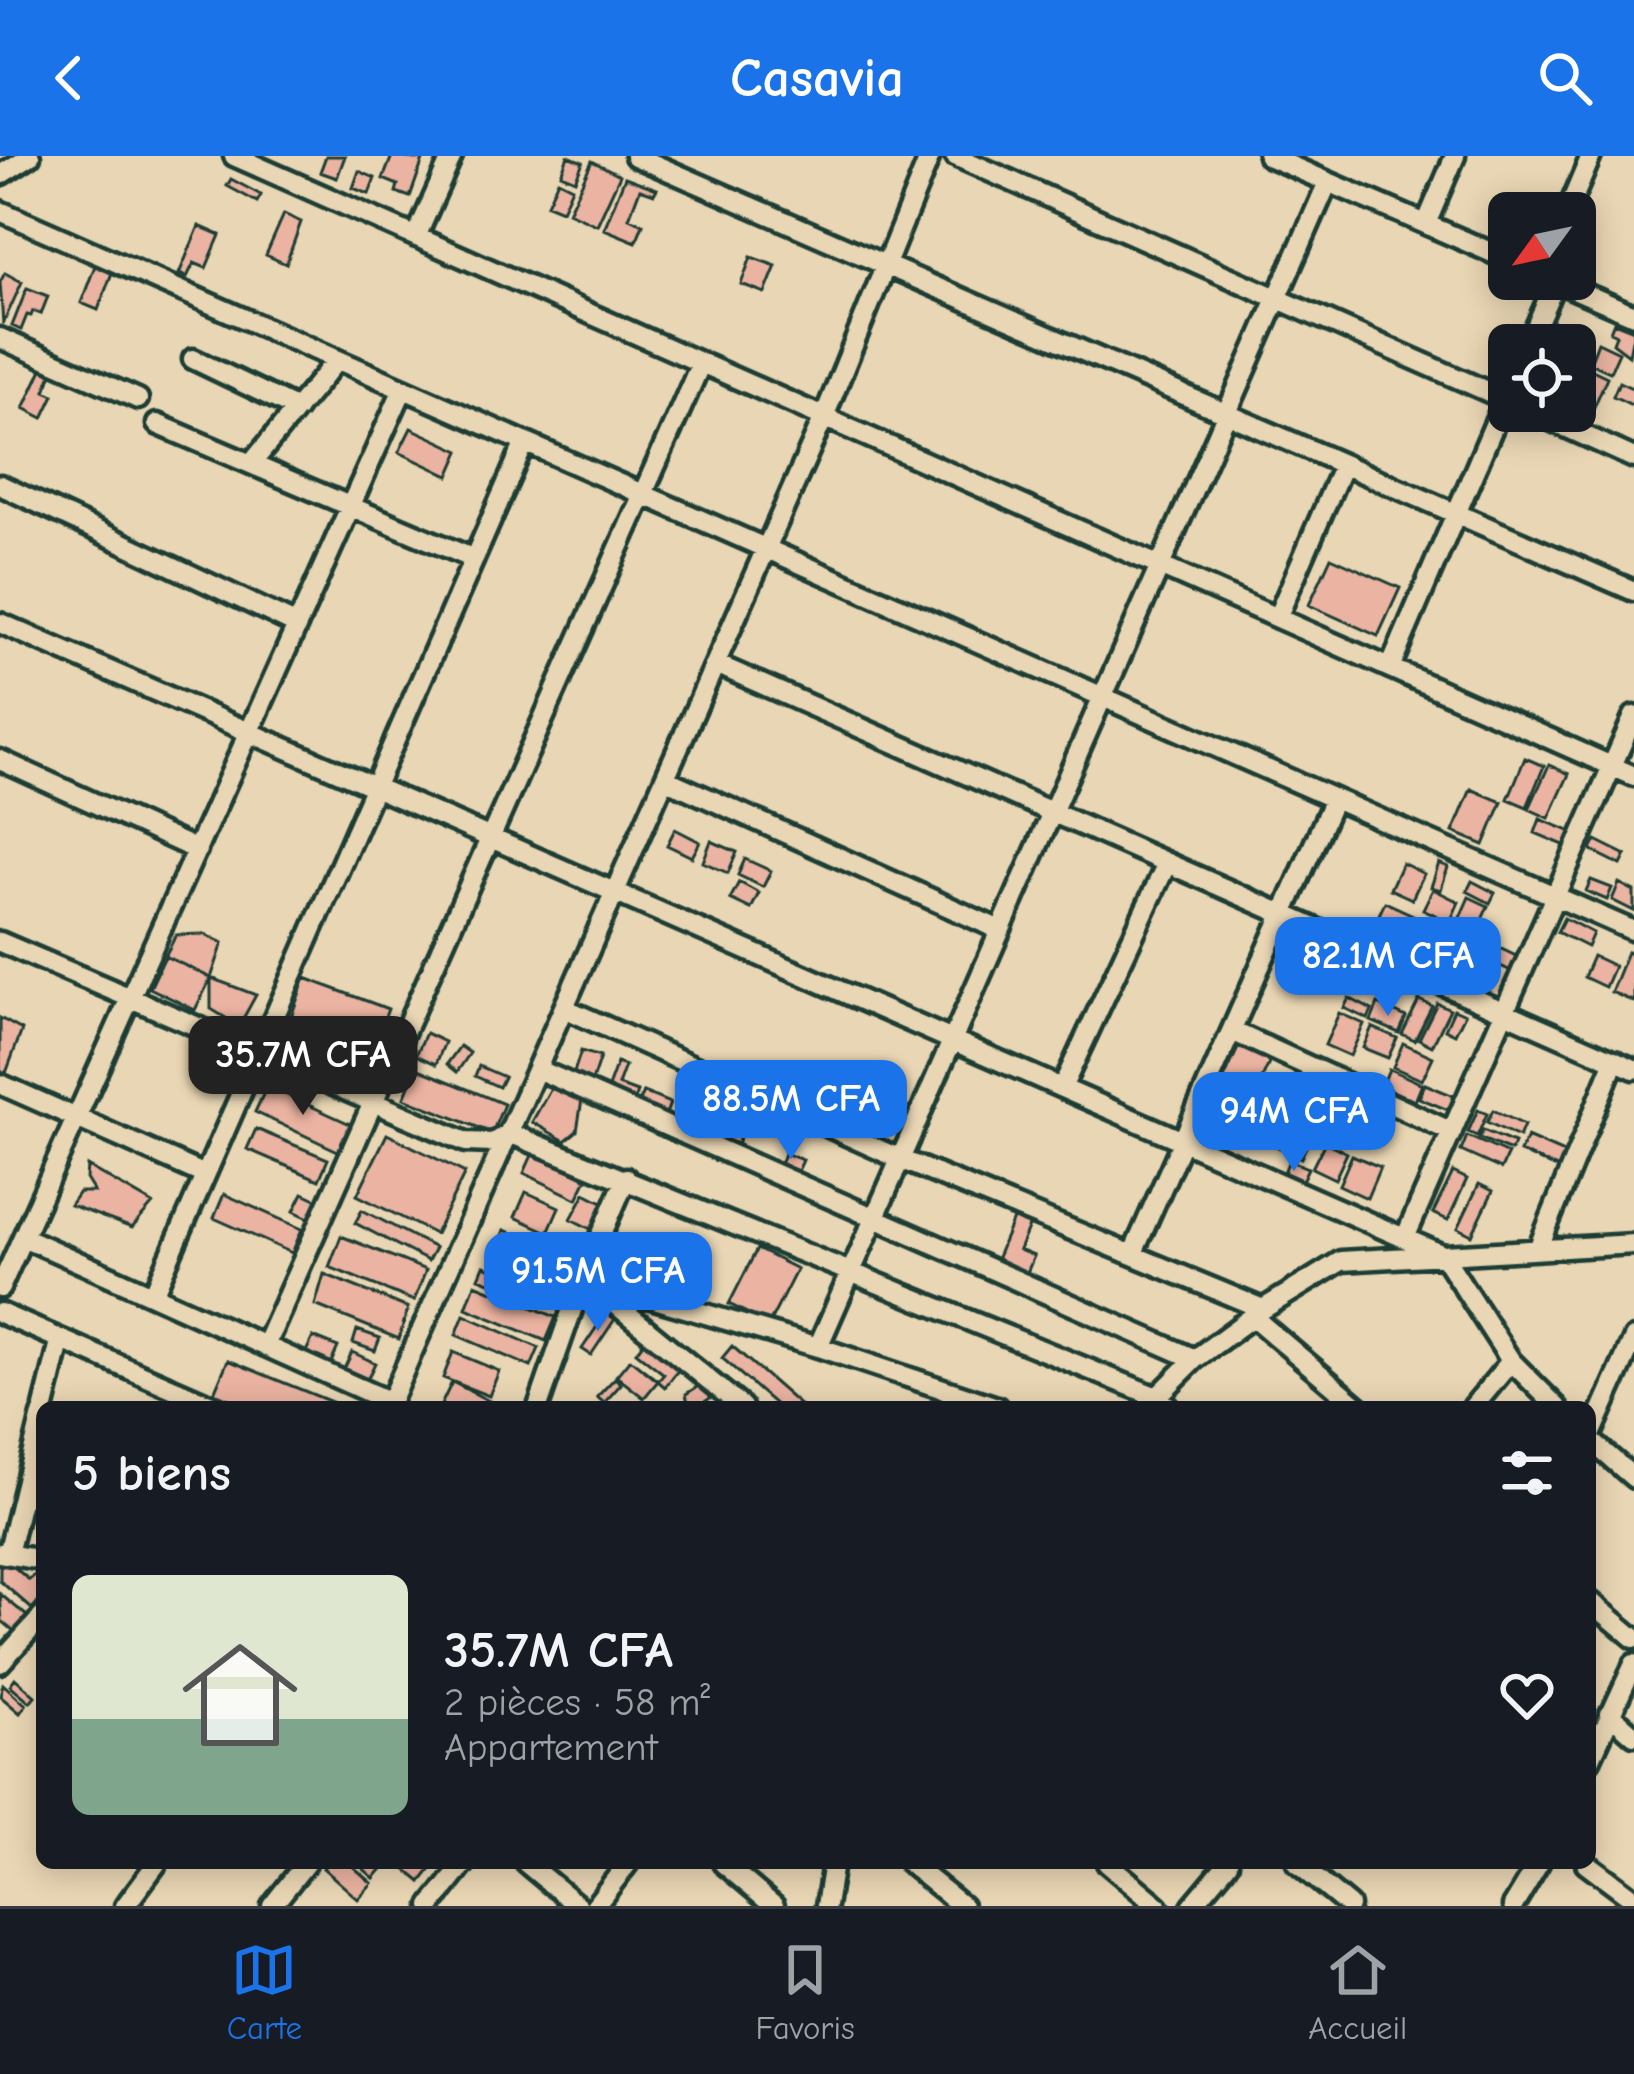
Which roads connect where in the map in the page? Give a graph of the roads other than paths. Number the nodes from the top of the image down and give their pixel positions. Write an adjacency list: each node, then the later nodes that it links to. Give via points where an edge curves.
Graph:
1 (30, 156): 10 (street)
2 (234, 156): 15 (street)
3 (452, 156): 15 (street)
4 (635, 156): 17 (street)
5 (930, 156): 17 (street)
6 (955, 156): 18 (street)
7 (1268, 156): 11 (street)
8 (1455, 156): 14 (street)
9 (1591, 156): 12 (street)
10 (0, 175)
11 (1328, 182): 14 (street); 18 (street)
12 (1576, 192)
13 (0, 211): 23 (street)
14 (1426, 224): 16 (street)
15 (416, 237): 24 (street)
16 (1488, 251)
17 (886, 266): 29 (street); 30 (street)
18 (1278, 298): 25 (street); 29 (street)
19 (1596, 298): 20 (street)
20 (1634, 315)
21 (0, 338): 27 (street)
22 (194, 359): 28 (street)
23 (337, 359): 26 (street); 28 (street)
24 (701, 363): 30 (street); 39 (street)
25 (1488, 388)
26 (403, 389): 34 (street); 40 (street)
27 (138, 399)
28 (297, 410): 36 (street)
29 (1227, 414): 37 (street); 44 (street)
30 (824, 418): 42 (street); 44 (street)
31 (157, 424): 36 (street)
32 (1492, 432): 41 (street)
33 (1577, 432): 35 (street)
34 (525, 442): 39 (street); 43 (street)
35 (1634, 458)
36 (251, 464): 40 (street)
37 (1343, 465): 41 (street); 46 (street)
38 (0, 485): 48 (street)
39 (643, 494): 42 (street); 61 (street)
40 (350, 506): 43 (street); 48 (street)
41 (1456, 514): 45 (street); 50 (street)
42 (766, 549): 49 (street); 51 (street)
43 (474, 559): 58 (street)
44 (1160, 566): 46 (street); 51 (street)
45 (1634, 591)
46 (1277, 618): 50 (street)
47 (0, 623): 53 (street)
48 (297, 625): 53 (street)
49 (716, 664): 57 (street); 60 (street)
50 (1390, 668): 55 (street)
51 (1103, 697): 59 (street); 60 (street)
52 (1634, 716): 55 (street)
53 (249, 732): 58 (street); 62 (street)
54 (0, 760): 62 (street)
55 (1612, 766): 56 (street); 65 (street)
56 (1634, 776)
57 (665, 779): 64 (street); 67 (street)
58 (374, 787): 61 (street); 75 (street)
59 (1334, 800): 65 (street); 66 (street)
60 (1052, 812): 63 (street); 67 (street)
61 (490, 838): 64 (street); 81 (street)
62 (196, 850): 70 (street)
63 (1167, 862): 66 (street); 80 (street)
64 (615, 892): 71 (street); 74 (street)
65 (1555, 896): 68 (street); 72 (street)
66 (1284, 914): 72 (street); 73 (street)
67 (1000, 931): 74 (street)
68 (1634, 931)
69 (0, 942): 70 (street)
70 (130, 1000): 75 (street); 82 (street)
71 (564, 1008): 77 (street); 86 (street)
72 (1504, 1012): 76 (street); 84 (street)
73 (1232, 1031): 84 (street); 85 (street)
74 (952, 1040): 80 (street); 86 (street)
75 (258, 1055): 81 (street); 87 (street)
76 (1615, 1060): 78 (street); 93 (street)
77 (537, 1069): 83 (street); 89 (street)
78 (1634, 1069)
79 (0, 1084): 82 (street)
80 (1062, 1088): 85 (street)
81 (372, 1104): 83 (street, via 482,1145); 104 (street)
82 (76, 1118): 87 (street); 90 (street)
83 (509, 1132): 88 (street); 111 (street)
84 (1452, 1132): 91 (street)
85 (1183, 1141): 91 (street); 94 (street)
86 (900, 1159): 89 (street); 94 (street)
87 (205, 1174): 99 (street)
88 (626, 1178): 96 (street); 97 (street)
89 (874, 1220): 96 (street); 106 (street)
90 (23, 1237): 98 (street); 99 (street)
91 (1405, 1238): 95 (street)
92 (1634, 1244): 93 (street)
93 (1538, 1249): 95 (street)
94 (1133, 1253): 101 (street)
95 (1443, 1255): 101 (street, via 1341,1261); 107 (street)
96 (851, 1270): 105 (street); 115 (street)
97 (583, 1278): 105 (street); 112 (street); 113 (street)
98 (0, 1288)
99 (153, 1295): 104 (street)
100 (0, 1313): 103 (street)
101 (1258, 1313): 106 (street); 117 (street)
102 (1634, 1338): 120 (street)
103 (60, 1342): 108 (street); 109 (street)
104 (265, 1346): 110 (street)
105 (818, 1347): 114 (street)
106 (1195, 1359): 116 (street)
107 (1511, 1361): 118 (street); 119 (street)
108 (174, 1398)
109 (45, 1401)
110 (388, 1401)
111 (390, 1401)
112 (547, 1401)
113 (735, 1401)
114 (979, 1401)
115 (1151, 1401)
116 (1160, 1401)
117 (1353, 1401)
118 (1477, 1401)
119 (1551, 1401)
120 (1596, 1424)
121 (36, 1436): 124 (street)
122 (1596, 1443): 123 (street)
123 (1634, 1478)
124 (4, 1553): 125 (street)
125 (36, 1559)
126 (1596, 1606): 128 (street)
127 (36, 1623): 129 (street)
128 (1634, 1638)
129 (0, 1663)
130 (1634, 1664): 131 (street)
131 (1610, 1714): 132 (street); 133 (street)
132 (1634, 1735)
133 (1596, 1745)
134 (153, 1869): 148 (street)
135 (302, 1869): 149 (street)
136 (460, 1869): 150 (street)
137 (533, 1869): 151 (street)
138 (623, 1869): 152 (street)
139 (730, 1869): 153 (street)
140 (831, 1869): 154 (street)
141 (917, 1869): 155 (street)
142 (1114, 1869): 156 (street)
143 (1223, 1869): 157 (street)
144 (1304, 1869): 158 (street)
145 (1535, 1869): 159 (street)
146 (1594, 1869): 147 (street)
147 (1634, 1899)
148 (125, 1906)
149 (272, 1906)
150 (431, 1906)
151 (578, 1906)
152 (595, 1906)
153 (774, 1906)
154 (826, 1906)
155 (962, 1906)
156 (1158, 1906)
157 (1192, 1906)
158 (1349, 1906)
159 (1513, 1906)

